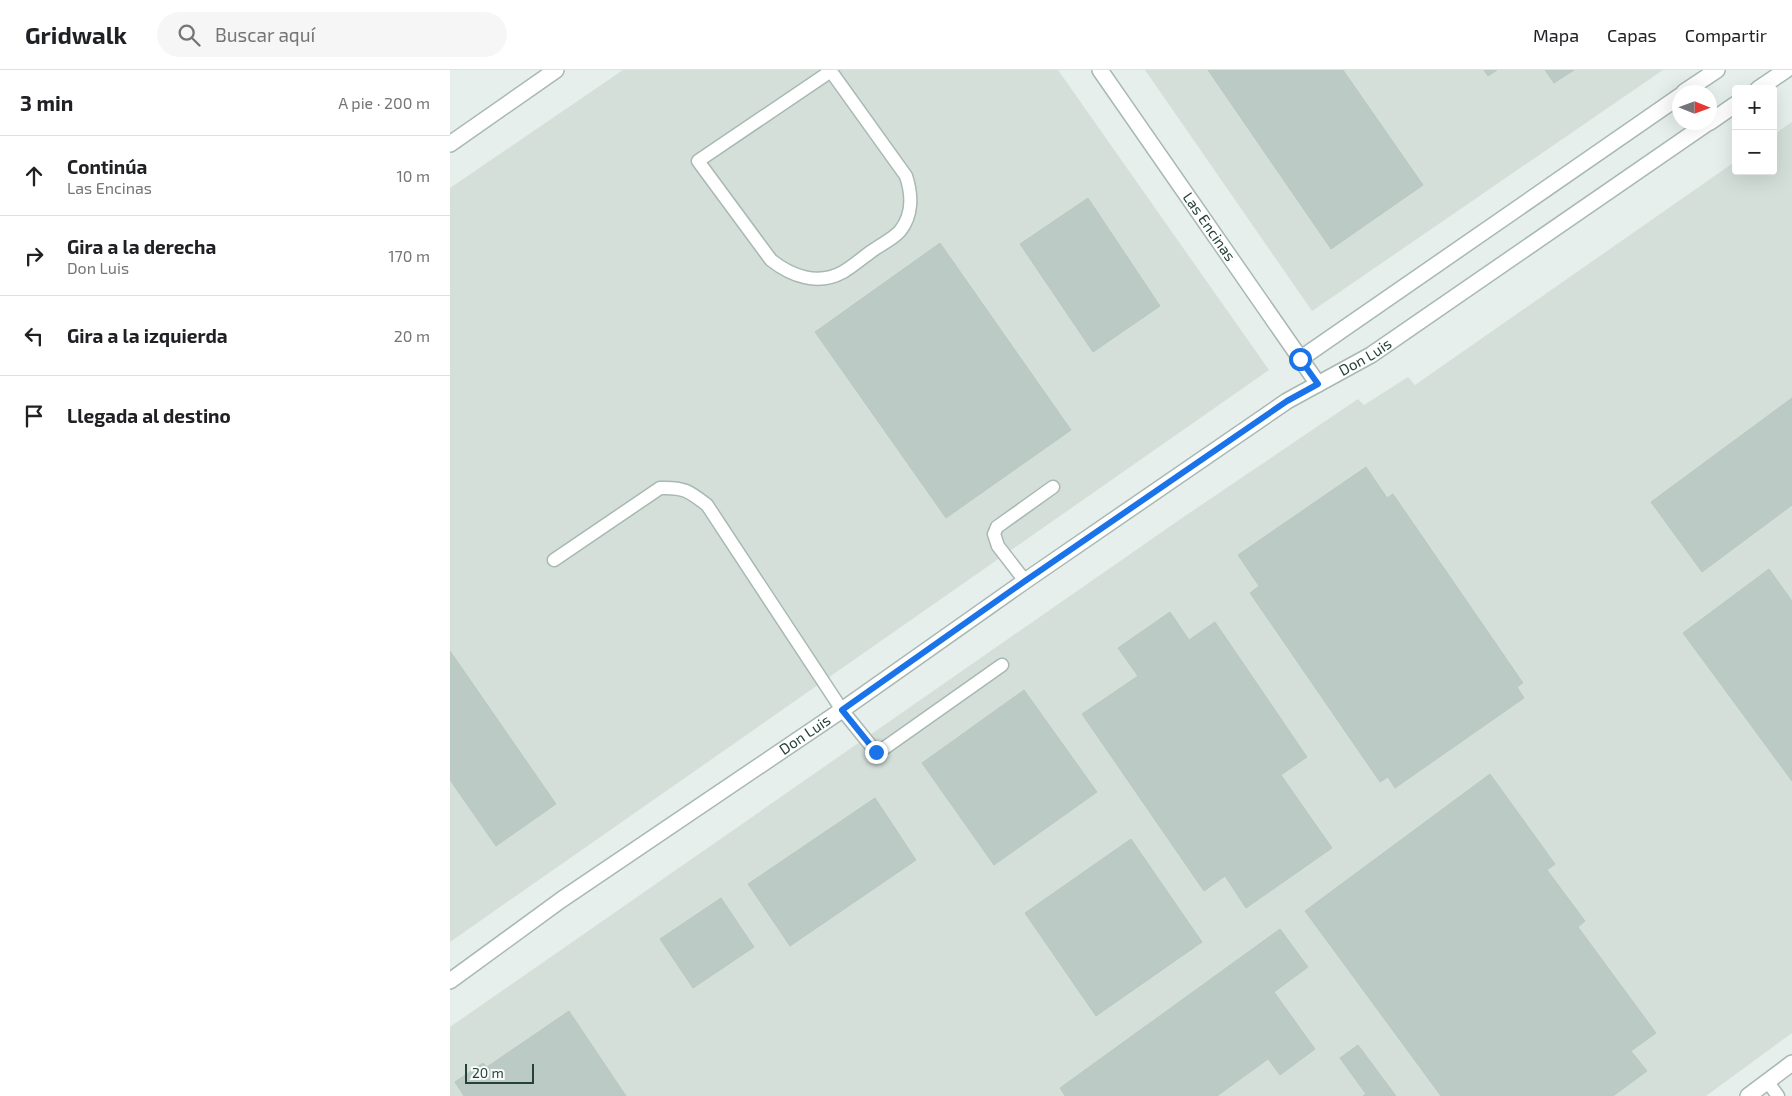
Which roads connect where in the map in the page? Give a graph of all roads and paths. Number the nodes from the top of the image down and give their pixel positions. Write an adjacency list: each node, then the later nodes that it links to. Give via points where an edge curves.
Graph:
1 (556, 70): 12 (street)
2 (1100, 70): 13 (street, Las Encinas)
3 (1717, 70): 6 (street)
4 (1786, 70): 7 (street)
5 (831, 71): 5 (lane, via 906,176 910,187 910,210 899,232 842,272 810,278 796,276 771,260 698,161)
6 (1694, 85)
7 (1764, 85)
8 (1672, 102): 13 (street)
9 (1732, 107): 10 (street, Don Luis)
10 (1717, 117)
11 (1697, 130): 14 (street, Don Luis, via 1371,355)
12 (450, 144)
13 (1300, 359): 14 (street, Las Encinas)
14 (1318, 384): 17 (street, Don Luis, via 1287,401)
15 (1053, 487): 17 (lane, via 997,527 994,534 998,546)
16 (554, 560): 19 (lane, via 660,488 675,487 690,492 707,505)
17 (1025, 581): 19 (street, Don Luis)
18 (1002, 666): 19 (lane, via 876,752)
19 (842, 710): 20 (street, Don Luis, via 561,900)
20 (450, 981)
21 (1792, 1063): 22 (street)
22 (1768, 1081): 23 (street); 24 (lane)
23 (1748, 1096)
24 (1778, 1096)

